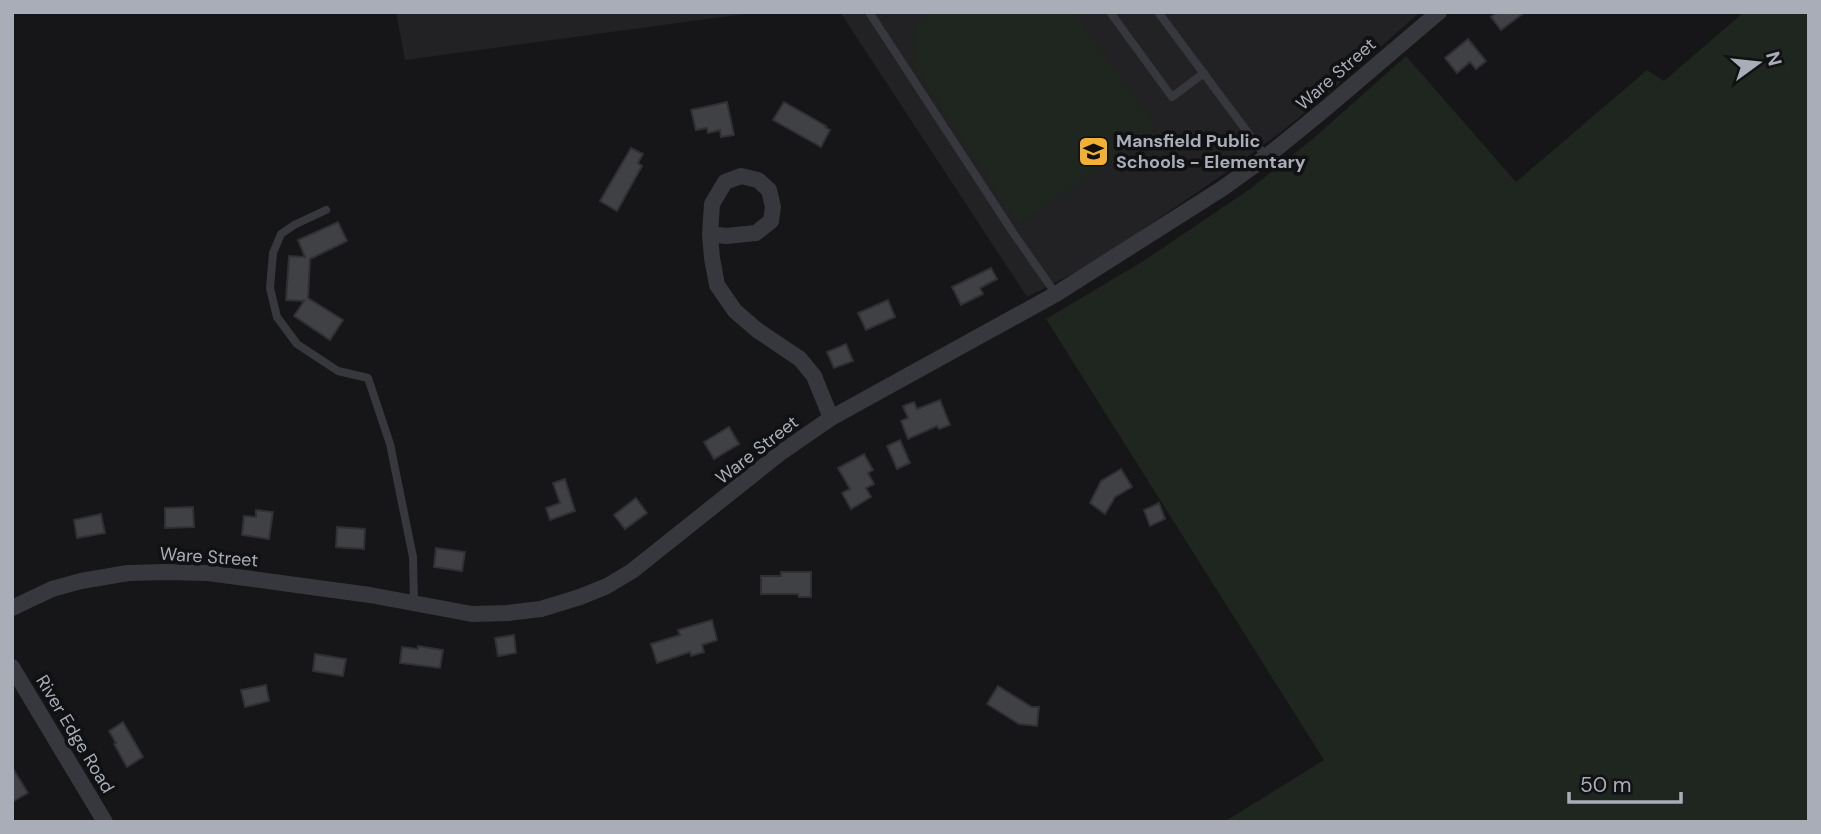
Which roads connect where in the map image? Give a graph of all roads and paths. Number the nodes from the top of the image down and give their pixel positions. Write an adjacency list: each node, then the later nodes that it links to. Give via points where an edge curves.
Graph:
1 (869, 12): 9 (lane)
2 (1110, 12): 5 (lane, via 1172,97)
3 (1158, 12): 5 (lane)
4 (1439, 12): 6 (street, Ware Street)
5 (1204, 73): 6 (lane)
6 (1266, 157): 9 (street, Ware Street)
7 (326, 210): 11 (lane, via 281,234 273,253 271,288 277,317 297,344 338,371 368,378 390,444 413,558)
8 (710, 234): 8 (street, via 712,204 725,182 741,176 758,180 769,190 771,221 756,233); 10 (street, via 718,285 735,311 800,359 814,376)
9 (1056, 295): 10 (street, Ware Street)
10 (831, 418): 11 (street, Ware Street, via 607,586 541,609 507,613 472,614)
11 (414, 603): 12 (street, Ware Street, via 208,573 165,572 81,581)
12 (12, 608)
13 (12, 667): 14 (street, River Edge Road)
14 (105, 822)

